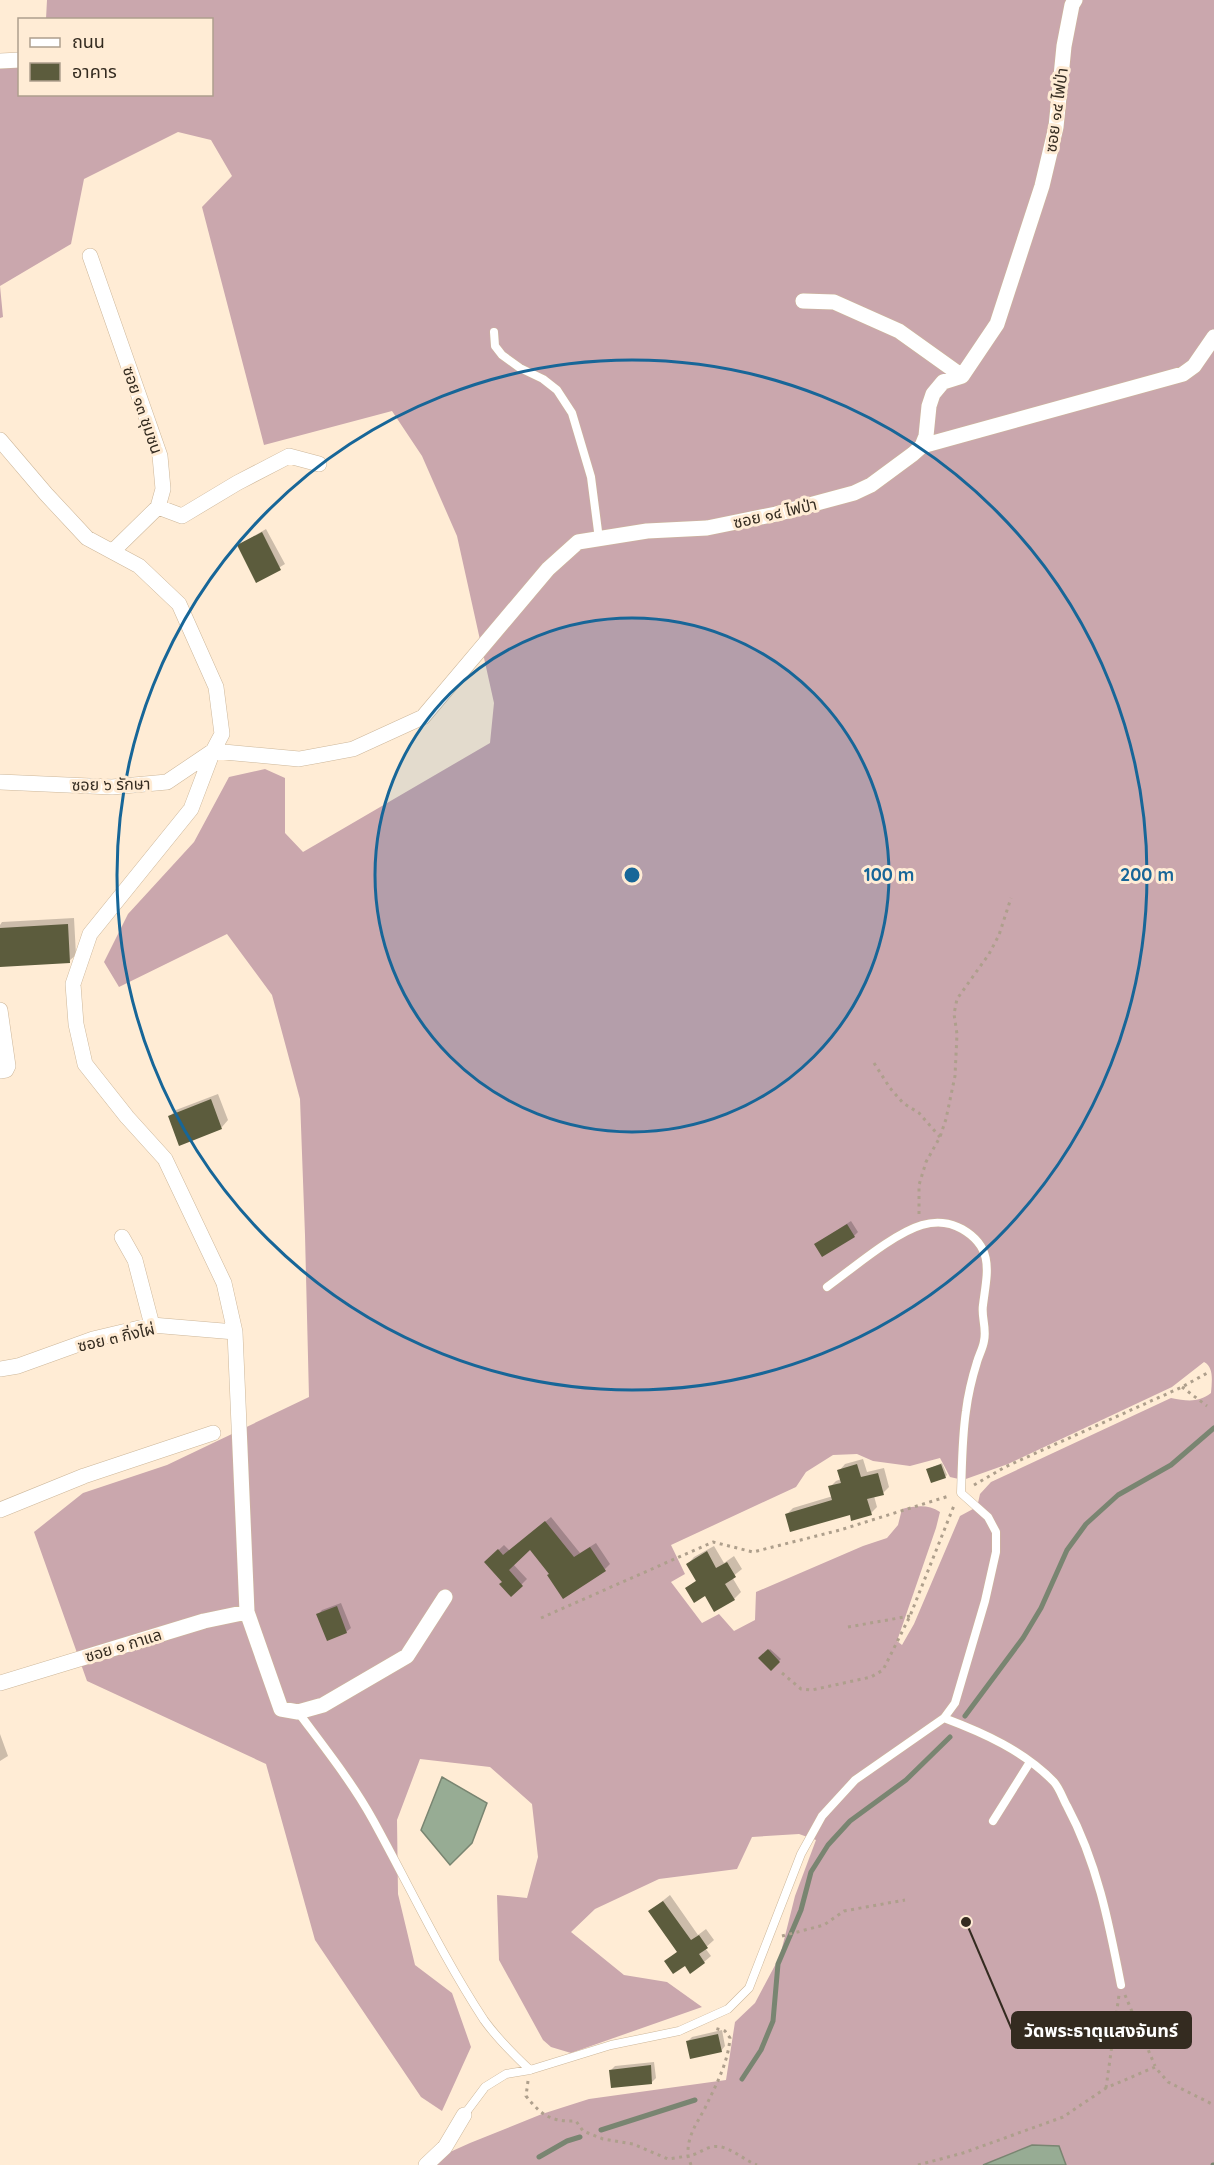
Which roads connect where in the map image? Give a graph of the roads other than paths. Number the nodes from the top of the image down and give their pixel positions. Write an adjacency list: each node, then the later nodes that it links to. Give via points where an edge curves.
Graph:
1 (1075, 0): 8 (street, ซอย ๑๔ ไฟป่า, via 1064,46 1056,127 1042,186 997,324)
2 (18, 60): 3 (street)
3 (0, 61)
4 (90, 256): 12 (street, ซอย ๑๓ ชุมชน, via 160,456 163,489)
5 (802, 301): 8 (street, via 834,302 899,331)
6 (494, 332): 13 (lane, via 495,346 502,355 550,384 572,413 591,477)
7 (1214, 337): 10 (street, via 1194,366 1183,374)
8 (962, 376): 10 (street, ซอย ๑๔ ไฟป่า, via 943,382 933,394)
9 (0, 440): 14 (street, via 87,538)
10 (922, 446): 13 (street, ซอย ๑๔ ไฟป่า, via 854,493 706,528)
11 (319, 464): 12 (street, via 289,456 182,516)
12 (158, 507): 14 (street)
13 (599, 538): 15 (street, ซอย ๑๔ ไฟป่า, via 578,542 548,569 423,717 353,749 299,759)
14 (113, 551): 15 (street, via 139,566 179,604 216,687 222,734)
15 (213, 751): 16 (street, ซอย ๖ รักษา, via 168,782 112,787); 22 (street, via 191,809 90,934 73,984 85,1064 165,1160 224,1283)
16 (0, 782)
17 (0, 1010): 18 (street, via 8,1066)
18 (0, 1071)
19 (122, 1237): 21 (street, via 135,1260)
20 (827, 1287): 30 (lane, via 903,1233 933,1222 957,1226 971,1234 986,1258 988,1274 982,1308 986,1324 966,1412 961,1493 988,1517 996,1532 996,1552 955,1703)
21 (152, 1325): 22 (street, ซอย ๓ กิ่งไผ่); 23 (street, ซอย ๓ กิ่งไผ่)
22 (235, 1332): 27 (street)
23 (0, 1369)
24 (213, 1433): 25 (street, via 84,1476)
25 (0, 1510)
26 (446, 1597): 29 (street, via 407,1656 323,1705)
27 (247, 1612): 28 (street, ซอย ๑ กาแล, via 204,1621); 29 (street, via 280,1709)
28 (0, 1683)
29 (298, 1712): 34 (lane, via 372,1818 485,2021)
30 (945, 1718): 31 (lane, via 992,1737); 34 (lane, via 855,1780 822,1816 801,1854 749,1988 728,2008 679,2031 611,2044)
31 (1030, 1762): 32 (lane); 33 (lane, via 1055,1784 1080,1830 1105,1904)
32 (993, 1821)
33 (1121, 1984)
34 (530, 2070): 35 (lane, via 506,2074 485,2087)
35 (464, 2115): 36 (street, via 445,2147)
36 (426, 2165)

